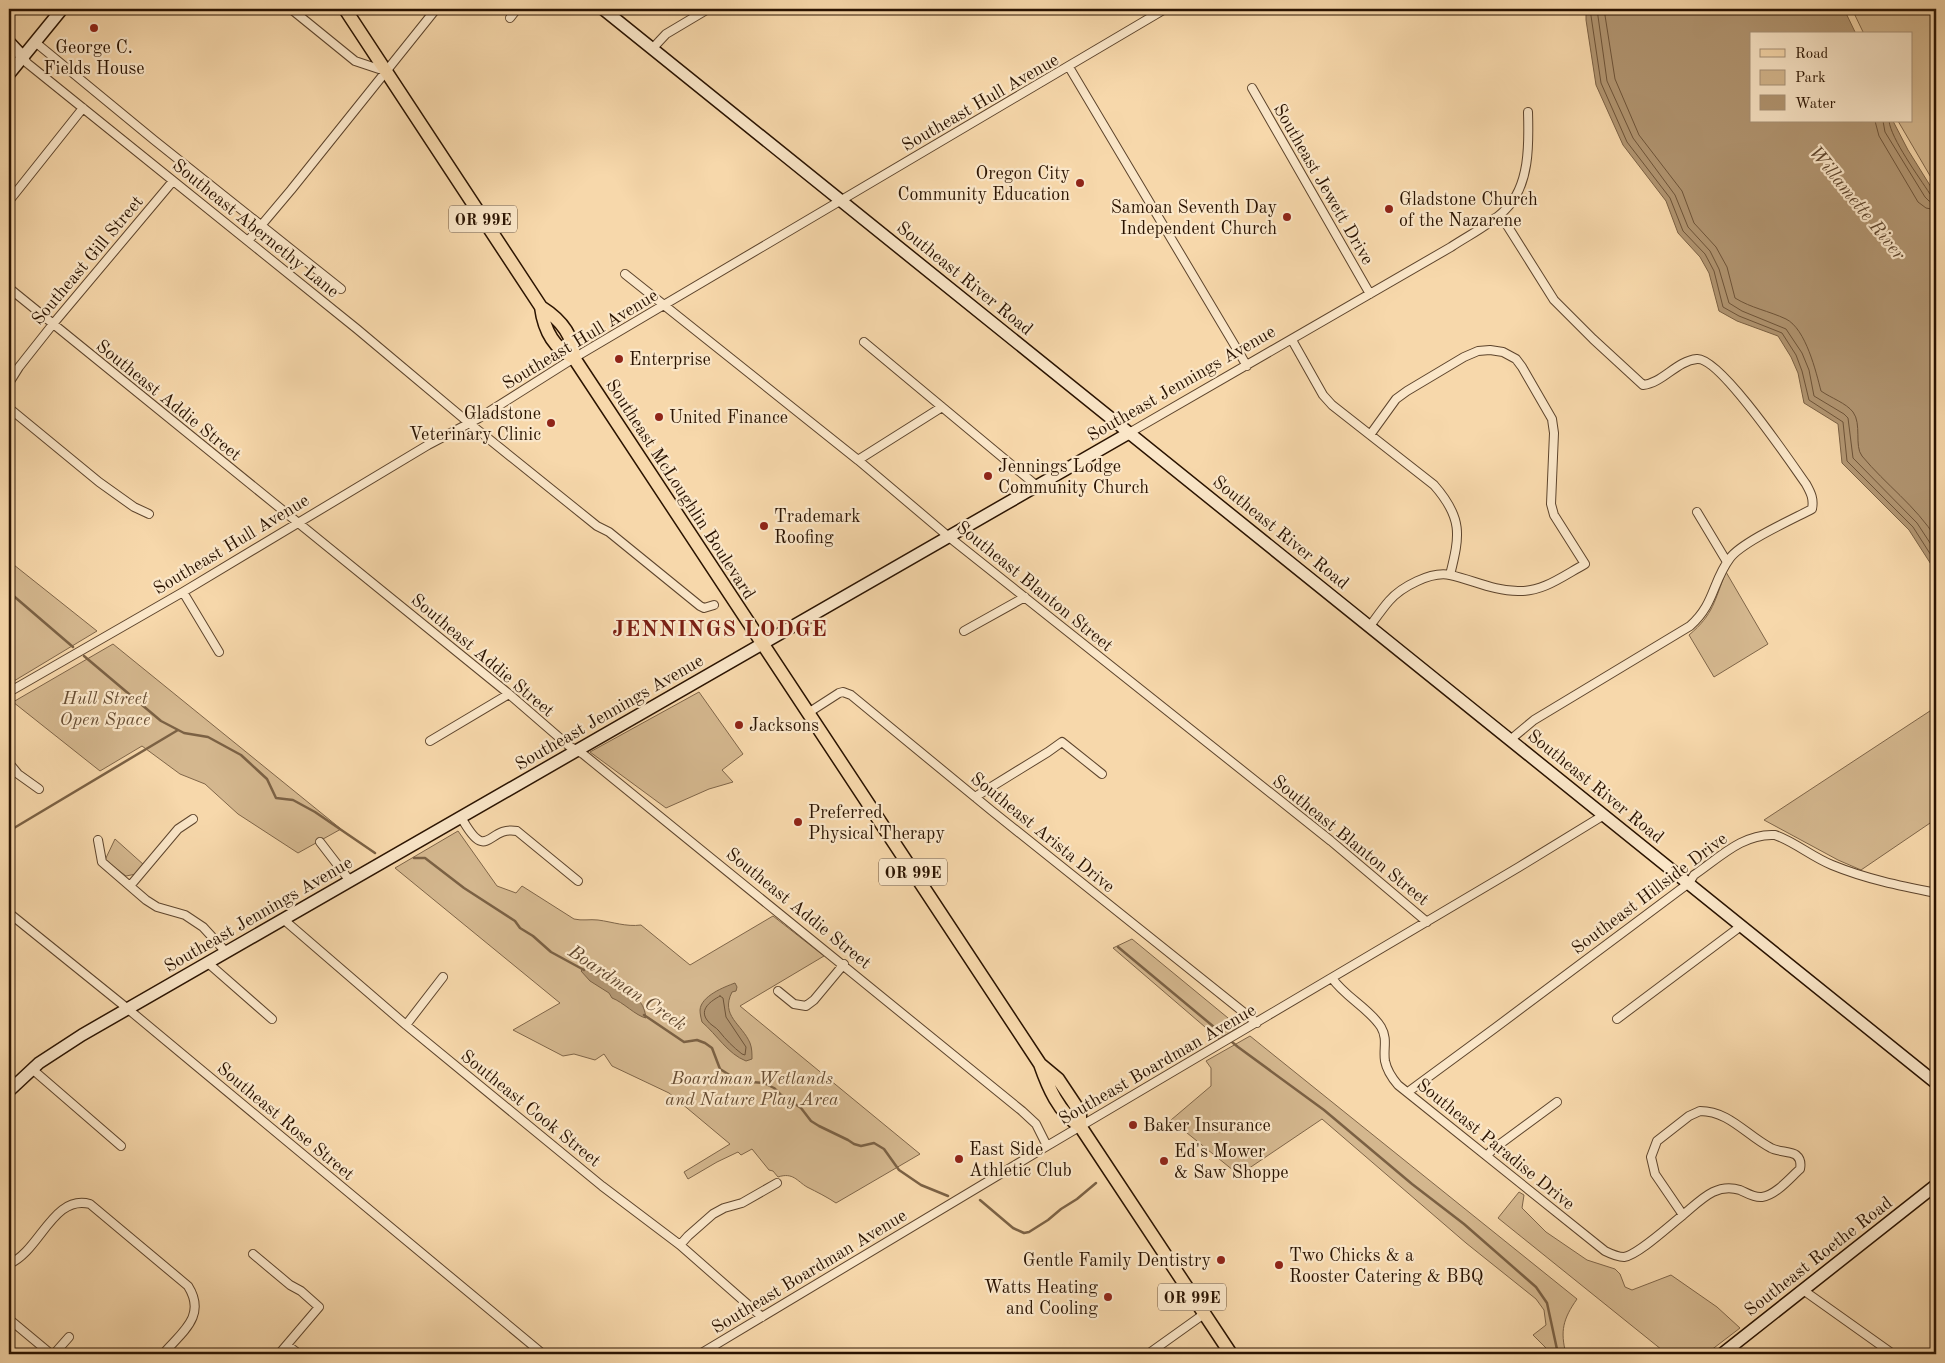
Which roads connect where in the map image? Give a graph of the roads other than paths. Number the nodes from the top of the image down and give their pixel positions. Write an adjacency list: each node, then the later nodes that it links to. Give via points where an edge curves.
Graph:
1 (62, 9): 11 (street)
2 (291, 9): 15 (street, via 355,60)
3 (344, 9): 15 (main road, Southeast McLoughlin Boulevard / OR 99E)
4 (436, 9): 15 (street)
5 (517, 9): 9 (street)
6 (603, 9): 12 (street, Southeast River Road)
7 (708, 9): 12 (street, via 666,34)
8 (1165, 9): 14 (street, Southeast Hull Avenue)
9 (510, 18)
10 (9, 42): 13 (street)
11 (36, 42): 13 (street); 24 (street)
12 (652, 49): 21 (street, Southeast River Road)
13 (23, 57): 16 (street); 18 (street, Southeast Abernethy Lane)
14 (1069, 67): 21 (street, Southeast Hull Avenue); 35 (street)
15 (385, 71): 24 (street); 34 (main road, Southeast McLoughlin Boulevard / OR 99E, via 541,307 556,316 574,344)
16 (9, 74)
17 (1252, 88): 29 (street, Southeast Jewett Drive)
18 (83, 108): 20 (street, Southeast Abernethy Lane); 22 (street)
19 (1528, 112): 23 (street, Southeast Jennings Avenue, via 1529,145 1522,181 1507,209)
20 (173, 181): 25 (street, Southeast Abernethy Lane); 31 (street, Southeast Gill Street)
21 (841, 200): 30 (street, Southeast Hull Avenue); 40 (street, Southeast River Road)
22 (9, 201)
23 (1495, 218): 29 (street, Southeast Jennings Avenue); 48 (street, via 1505,222 1554,300 1643,385 1652,384 1691,360 1710,362 1745,401 1806,484 1812,496 1812,509 1736,551)
24 (261, 225): 25 (street); 28 (street)
25 (248, 240): 39 (street, Southeast Abernethy Lane)
26 (625, 274): 30 (street, Southeast Blanton Street)
27 (9, 288): 31 (street, Southeast Addie Street)
28 (341, 289)
29 (1370, 294): 32 (street, Southeast Jennings Avenue)
30 (664, 305): 34 (street, Southeast Hull Avenue); 42 (street, Southeast Blanton Street)
31 (53, 324): 36 (street, Southeast Gill Street); 46 (street, Southeast Addie Street)
32 (1292, 340): 35 (street, Southeast Jennings Avenue); 41 (street, via 1322,395)
33 (864, 342): 37 (street)
34 (574, 358): 39 (street, Southeast Hull Avenue); 55 (main road, Southeast McLoughlin Boulevard / OR 99E)
35 (1247, 366): 40 (street, Southeast Jennings Avenue)
36 (9, 383)
37 (942, 406): 42 (street); 43 (street)
38 (9, 408): 45 (street, via 99,482)
39 (469, 423): 46 (street, Southeast Hull Avenue); 52 (street, Southeast Abernethy Lane, via 700,606)
40 (1129, 433): 43 (street, Southeast Jennings Avenue); 53 (street, Southeast River Road)
41 (1370, 434): 49 (street, via 1447,499 1457,531); 49 (street, via 1396,399 1478,351 1503,352 1516,359 1522,367 1554,426 1550,504 1584,564 1549,585 1533,590 1502,589)
42 (858, 460): 47 (street, Southeast Blanton Street)
43 (1037, 486): 47 (street, Southeast Jennings Avenue)
44 (1697, 512): 48 (street)
45 (149, 514)
46 (296, 522): 50 (street, Southeast Hull Avenue); 58 (street, Southeast Addie Street)
47 (949, 536): 51 (street, Southeast Blanton Street); 55 (street, Southeast Jennings Avenue)
48 (1727, 562): 61 (street, via 1708,605 1690,626 1534,720)
49 (1450, 575): 53 (street, via 1438,574 1414,583 1390,600)
50 (183, 592): 56 (street); 57 (street, Southeast Hull Avenue)
51 (1025, 597): 54 (street); 79 (street, Southeast Blanton Street, via 1331,840)
52 (714, 605)
53 (1370, 626): 61 (street, Southeast River Road)
54 (964, 631)
55 (763, 644): 59 (main road, Southeast McLoughlin Boulevard / OR 99E); 62 (street, Southeast Jennings Avenue)
56 (219, 652)
57 (9, 692)
58 (509, 694): 60 (street); 62 (street, Southeast Addie Street)
59 (808, 713): 66 (street, Southeast Arista Drive, via 838,693 848,693); 97 (main road, Southeast McLoughlin Boulevard / OR 99E, via 1040,1064 1047,1086 1069,1119)
60 (430, 740)
61 (1510, 740): 67 (street, Southeast River Road)
62 (577, 750): 68 (street, Southeast Jennings Avenue); 83 (street, Southeast Addie Street)
63 (9, 763): 65 (street)
64 (1102, 774): 66 (street, via 1062,742)
65 (39, 789)
66 (975, 797): 90 (street, Southeast Arista Drive)
67 (1604, 815): 74 (street, Southeast River Road); 79 (street, Southeast Boardman Avenue)
68 (461, 817): 72 (street, Southeast Jennings Avenue); 73 (street, via 476,840 486,841 508,830 517,831)
69 (193, 818): 75 (street, via 178,829)
70 (98, 840): 75 (street, via 102,862)
71 (320, 842): 72 (street)
72 (350, 880): 78 (street, Southeast Jennings Avenue)
73 (578, 881)
74 (1689, 883): 76 (street, Southeast Hillside Drive, via 1694,875 1743,841 1766,834 1781,837 1846,870 1884,883); 80 (street, Southeast River Road); 95 (street, Southeast Hillside Drive)
75 (130, 886): 81 (street, via 157,907 193,920)
76 (1936, 893)
77 (9, 913): 87 (street, Southeast Rose Street)
78 (283, 919): 81 (street, Southeast Jennings Avenue); 91 (street, Southeast Cook Street)
79 (1427, 922): 85 (street, Southeast Boardman Avenue)
80 (1741, 926): 88 (street); 93 (street, Southeast River Road)
81 (226, 952): 82 (street, Southeast Jennings Avenue)
82 (208, 963): 87 (street, Southeast Jennings Avenue); 89 (street)
83 (844, 964): 86 (street, via 806,1006 794,1004); 99 (street, Southeast Addie Street, via 1031,1118)
84 (443, 977): 91 (street)
85 (1332, 978): 90 (street, Southeast Boardman Avenue); 95 (street, Southeast Paradise Drive, via 1380,1025 1386,1040 1385,1060 1390,1074)
86 (778, 990)
87 (128, 1009): 92 (street, Southeast Jennings Avenue); 117 (street, Southeast Rose Street)
88 (1617, 1018)
89 (272, 1019)
90 (1257, 1022): 97 (street, Southeast Boardman Avenue)
91 (406, 1025): 104 (street, Southeast Cook Street, via 595,1180)
92 (32, 1069): 94 (street, Southeast Jennings Avenue); 98 (street)
93 (1936, 1083)
94 (9, 1091)
95 (1408, 1092): 100 (street, Southeast Paradise Drive)
96 (1557, 1102): 100 (street)
97 (1080, 1126): 99 (street, Southeast Boardman Avenue); 108 (main road, Southeast McLoughlin Boulevard / OR 99E)
98 (121, 1146)
99 (1047, 1146): 109 (street, Southeast Boardman Avenue)
100 (1487, 1156): 103 (street, Southeast Paradise Drive, via 1614,1256 1625,1257 1635,1253)
101 (777, 1183): 104 (street, via 742,1203 713,1214)
102 (1936, 1185): 107 (street, Southeast Roethe Road)
103 (1683, 1215): 103 (street, Southeast Paradise Drive, via 1710,1192 1721,1188 1762,1197 1800,1169 1801,1163 1797,1156 1768,1147 1718,1113 1700,1111 1689,1116 1658,1142 1651,1157 1655,1174)
104 (680, 1245): 109 (street, Southeast Cook Street)
105 (254, 1254): 112 (street, via 319,1307)
106 (9, 1264): 114 (street, via 26,1253 63,1208 72,1203 90,1204 188,1286 193,1294 195,1314)
107 (1803, 1290): 121 (street, Southeast Roethe Road); 122 (street)
108 (1204, 1314): 119 (street); 120 (main road, Southeast McLoughlin Boulevard / OR 99E)
109 (762, 1317): 118 (street, Southeast Boardman Avenue)
110 (9, 1319): 113 (street)
111 (69, 1337): 113 (street)
112 (287, 1345): 115 (street); 116 (street)
113 (52, 1354)
114 (163, 1354)
115 (279, 1354)
116 (299, 1354)
117 (543, 1354)
118 (700, 1354)
119 (1148, 1354)
120 (1231, 1354)
121 (1722, 1354)
122 (1893, 1354)

